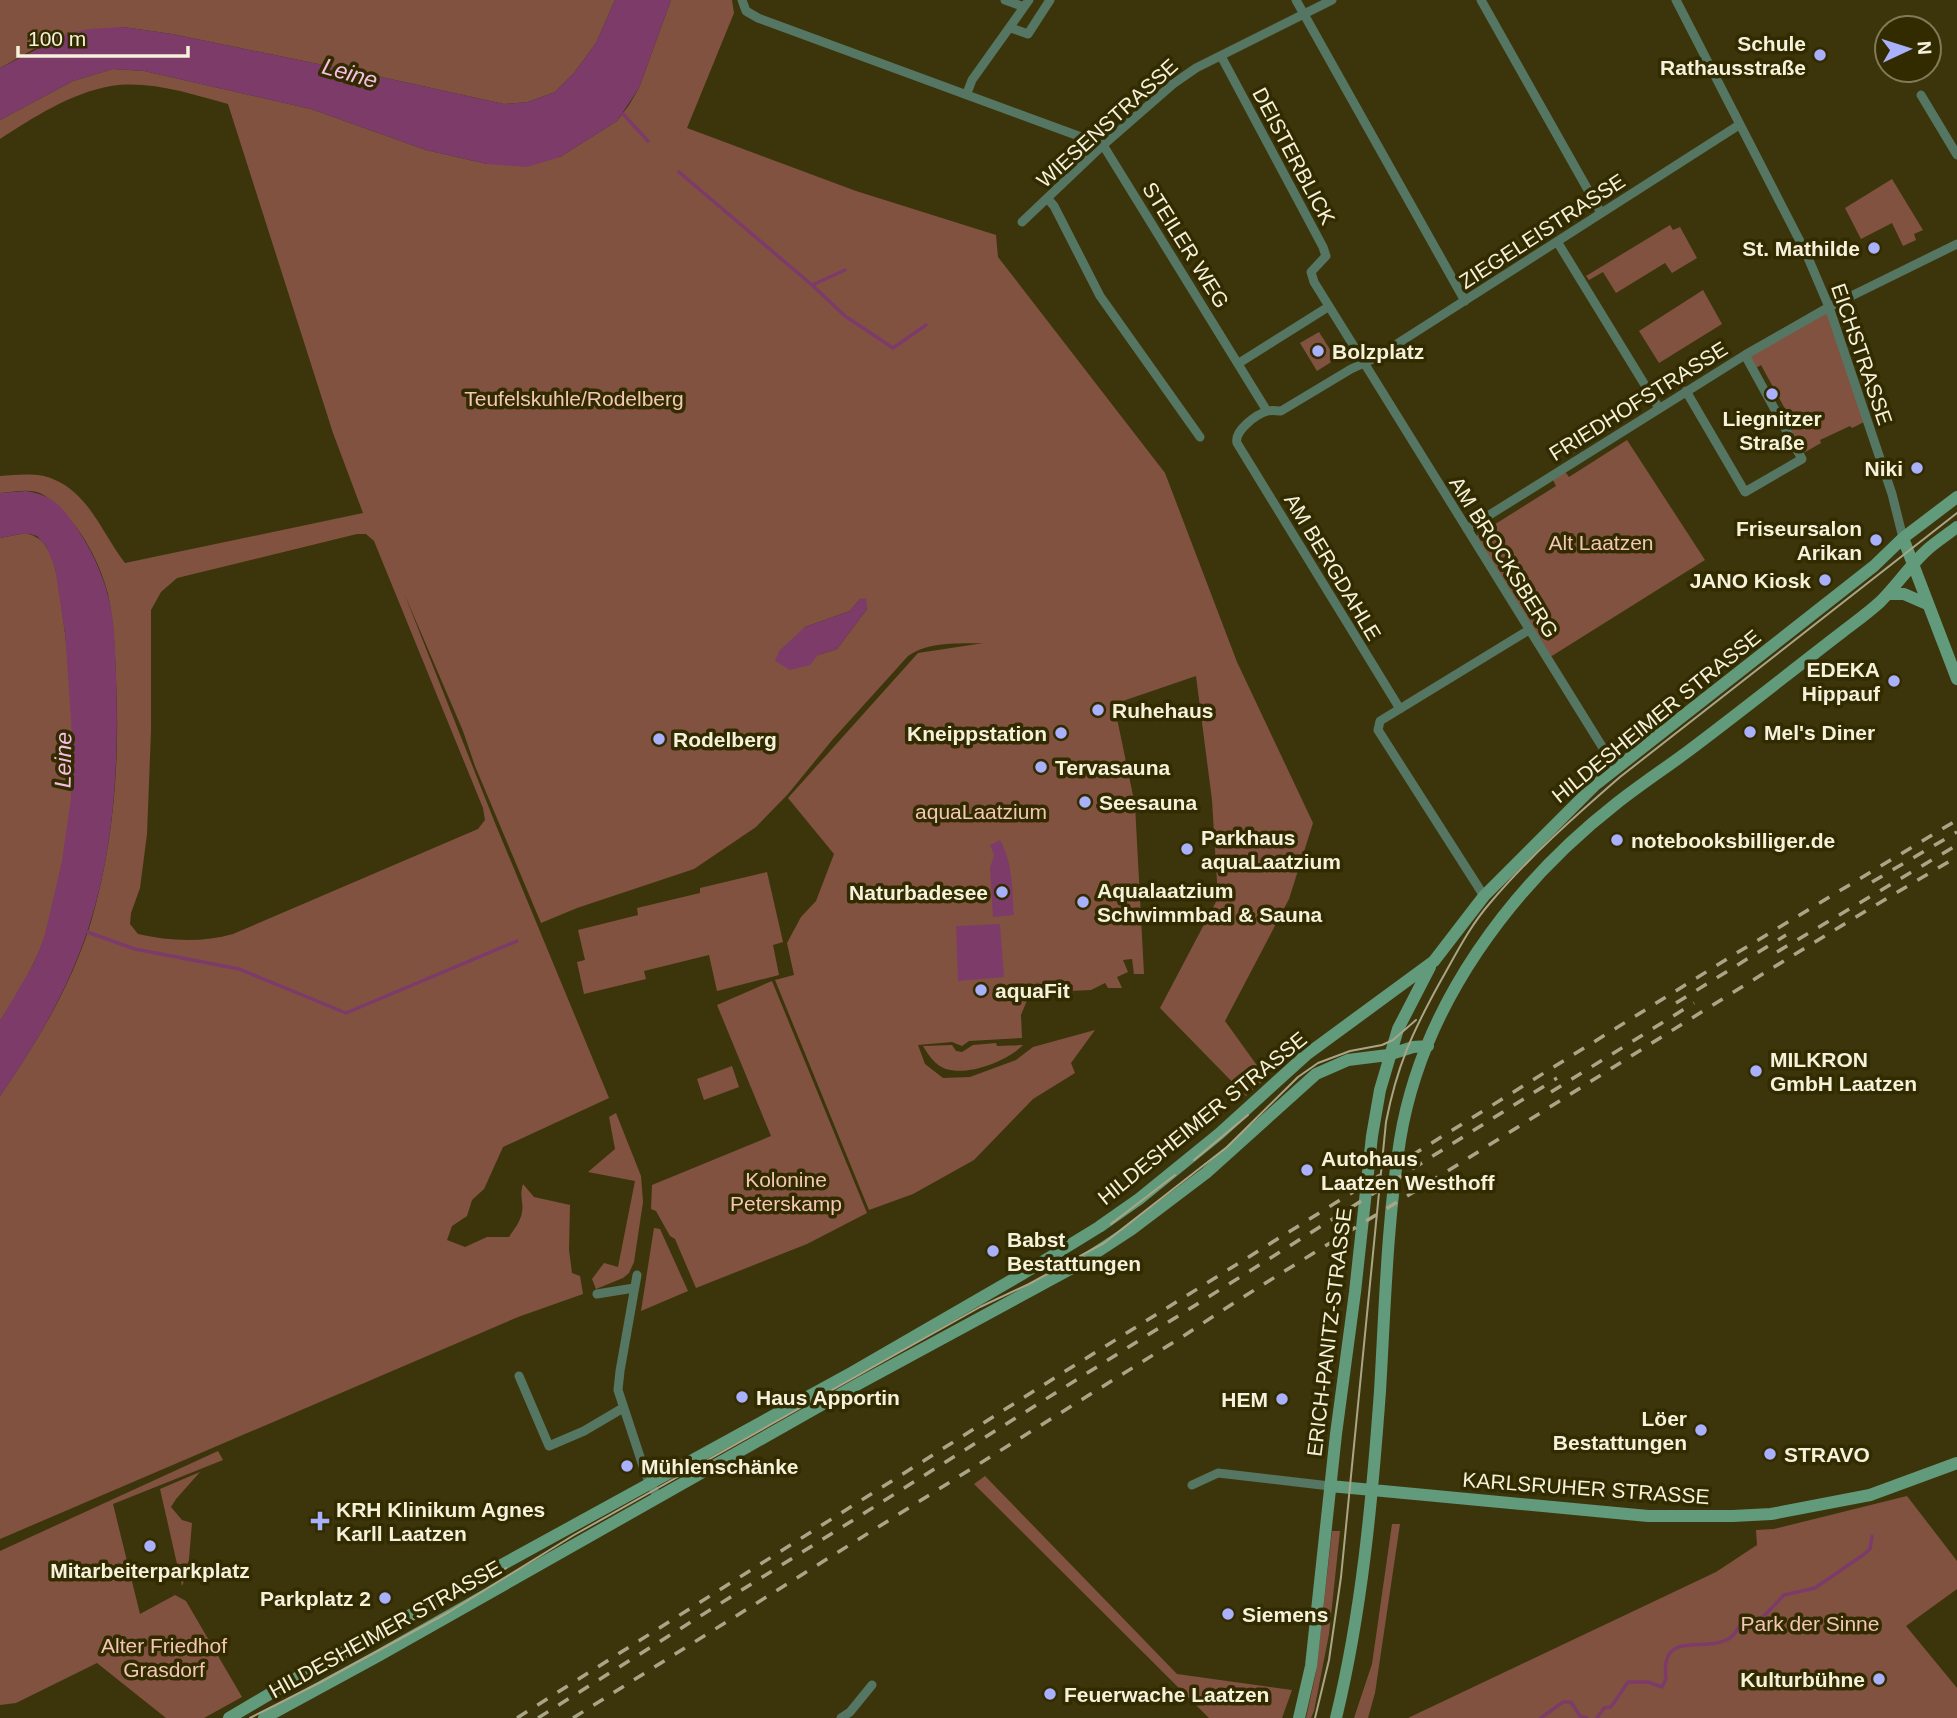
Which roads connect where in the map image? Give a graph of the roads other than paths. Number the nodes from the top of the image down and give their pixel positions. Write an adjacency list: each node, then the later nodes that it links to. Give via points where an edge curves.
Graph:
1 (1005, 0): 8 (street)
2 (1050, 0): 10 (street, via 1028,34)
3 (1296, 0): 9 (street)
4 (1332, 0): 9 (street, WIESENSTRASSE)
5 (1481, 0): 18 (street)
6 (1676, 0): 14 (street, EICHSTRASSE)
7 (742, 1): 12 (street, via 746,11 758,18)
8 (1027, 4): 10 (street)
9 (1304, 13): 11 (street, WIESENSTRASSE); 22 (street)
10 (1011, 28): 12 (street)
11 (1221, 56): 15 (street, WIESENSTRASSE, via 1173,83); 23 (street, DEISTERBLICK, via 1323,247 1325,256 1311,272)
12 (967, 93): 15 (street)
13 (1921, 95): 16 (street)
14 (1739, 125): 18 (street, ZIEGELEISTRASSE); 24 (street, EICHSTRASSE)
15 (1103, 145): 17 (street, WIESENSTRASSE); 26 (street, STEILER WEG)
16 (1957, 155)
17 (1048, 198): 19 (street, WIESENSTRASSE); 31 (street, via 1100,296)
18 (1601, 213): 20 (street, ZIEGELEISTRASSE)
19 (1022, 222)
20 (1558, 243): 22 (street, ZIEGELEISTRASSE); 29 (street)
21 (1957, 244): 24 (street, FRIEDHOFSTRASSE)
22 (1465, 301): 27 (street, ZIEGELEISTRASSE)
23 (1328, 307): 26 (street); 27 (street, AM BROCKSBERG)
24 (1829, 307): 25 (street, FRIEDHOFSTRASSE); 36 (street, EICHSTRASSE)
25 (1745, 355): 28 (street, FRIEDHOFSTRASSE); 28 (street, via 1802,459 1745,492)
26 (1239, 363): 30 (street, STEILER WEG)
27 (1363, 363): 30 (street, ZIEGELEISTRASSE, via 1281,411); 35 (street, AM BROCKSBERG)
28 (1686, 391): 29 (street, FRIEDHOFSTRASSE)
29 (1659, 408): 35 (street, FRIEDHOFSTRASSE)
30 (1267, 411): 32 (street, ZIEGELEISTRASSE, via 1239,430)
31 (1200, 437)
32 (1237, 443): 42 (street, AM BERGDAHLE)
33 (1957, 497): 36 (main road, HILDESHEIMER STRASSE)
34 (1957, 527): 37 (main road, HILDESHEIMER STRASSE)
35 (1467, 529): 40 (street, AM BROCKSBERG)
36 (1903, 538): 37 (main road); 43 (main road, HILDESHEIMER STRASSE, via 1874,566)
37 (1913, 567): 38 (main road, HILDESHEIMER STRASSE); 39 (main road)
38 (1888, 594): 39 (main road, via 1904,594); 46 (main road, HILDESHEIMER STRASSE, via 1616,804 1557,857 1520,896 1474,957)
39 (1927, 604): 41 (main road)
40 (1529, 630): 42 (street); 43 (street, AM BROCKSBERG)
41 (1957, 679)
42 (1400, 709): 44 (street, via 1380,720 1378,730)
43 (1616, 769): 44 (main road, HILDESHEIMER STRASSE)
44 (1484, 896): 45 (main road, HILDESHEIMER STRASSE)
45 (1434, 961): 47 (main road, ERICH-PANITZ-STRASSE, via 1402,1018); 54 (main road, HILDESHEIMER STRASSE, via 1306,1055 1219,1134 1099,1227)
46 (1427, 1046): 47 (main road, HILDESHEIMER STRASSE); 57 (main road, via 1400,1140)
47 (1388, 1055): 56 (main road, ERICH-PANITZ-STRASSE, via 1372,1136); 58 (main road, HILDESHEIMER STRASSE, via 1348,1060 1316,1074 1206,1173 1074,1267)
48 (637, 1275): 49 (street)
49 (634, 1288): 50 (street); 52 (street, via 618,1390)
50 (597, 1294)
51 (519, 1376): 52 (street, via 549,1446)
52 (623, 1408): 54 (street)
53 (1957, 1463): 57 (main road, KARLSRUHER STRASSE, via 1870,1495 1771,1514 1734,1516 1648,1516)
54 (651, 1485): 58 (street); 60 (main road, HILDESHEIMER STRASSE)
55 (1192, 1485): 56 (street, via 1218,1474)
56 (1330, 1486): 57 (main road, KARLSRUHER STRASSE); 63 (main road, ERICH-PANITZ-STRASSE, via 1311,1666)
57 (1371, 1489): 64 (main road, via 1360,1599)
58 (658, 1498): 61 (main road, HILDESHEIMER STRASSE)
59 (872, 1685): 62 (street)
60 (229, 1718)
61 (264, 1718)
62 (841, 1718)
63 (1299, 1718)
64 (1336, 1718)

